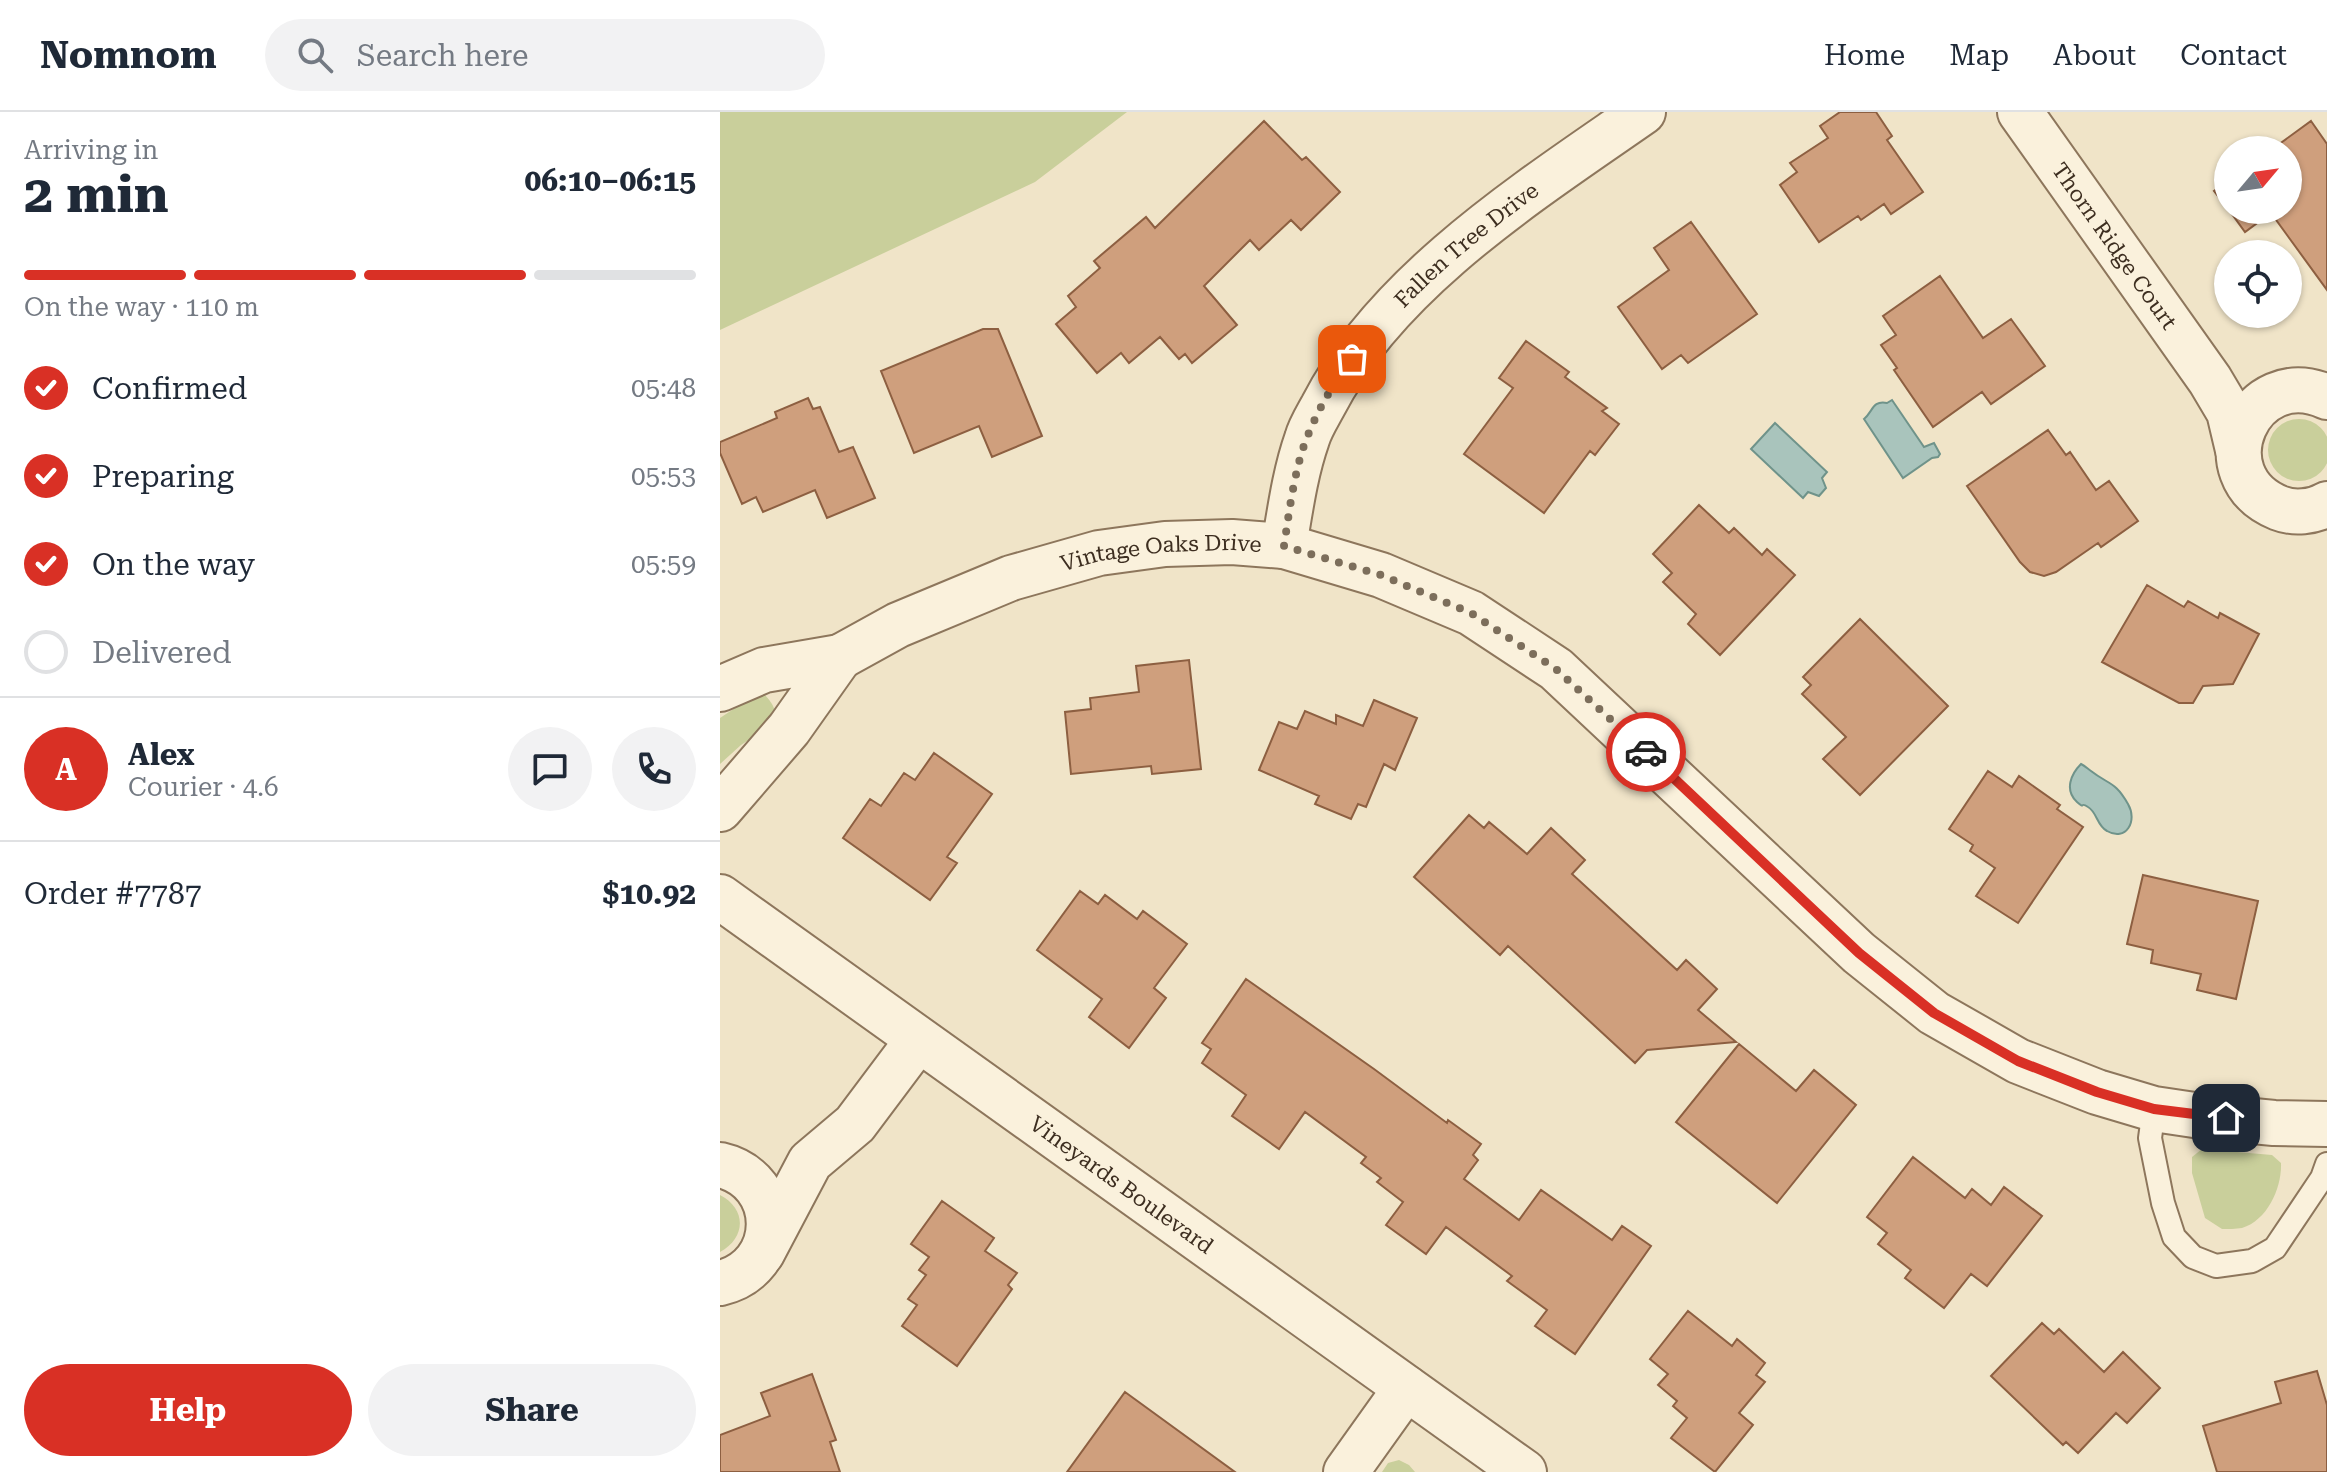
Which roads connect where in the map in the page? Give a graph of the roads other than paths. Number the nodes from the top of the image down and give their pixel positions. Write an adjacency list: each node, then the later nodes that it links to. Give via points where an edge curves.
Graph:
1 (1643, 112): 7 (street, Fallen Tree Drive, via 1518,199 1381,321 1338,378 1307,437)
2 (2020, 112): 3 (street, Thorn Ridge Court)
3 (2210, 380): 4 (street); 5 (street, Thorn Ridge Court, via 2229,412)
4 (2306, 394): 5 (street, via 2266,399 2242,430)
5 (2238, 450): 6 (street, Thorn Ridge Court, via 2250,487 2264,501 2302,512)
6 (2327, 504)
7 (1284, 546): 8 (street, Vintage Oaks Drive, via 1165,544 1099,553 1011,578 898,625); 13 (street, Vintage Oaks Drive, via 1381,575 1471,613 1556,669 1859,953 1934,1013 2018,1061)
8 (840, 657): 9 (street, Vintage Oaks Drive, via 764,670); 10 (street, Vintage Oaks Drive, via 789,729)
9 (720, 689)
10 (720, 809)
11 (720, 897): 12 (street, Vineyards Boulevard)
12 (918, 1040): 15 (street, via 855,1124); 20 (street, Vineyards Boulevard)
13 (2154, 1109): 14 (street, Vintage Oaks Drive); 16 (lane, via 2150,1138 2174,1237 2193,1257 2216,1266 2252,1261 2275,1248)
14 (2327, 1124)
15 (810, 1162): 17 (street, via 767,1169); 18 (street)
16 (2327, 1164)
17 (726, 1166): 18 (street, via 750,1179 762,1195 769,1234)
18 (762, 1253): 19 (street, via 750,1269)
19 (720, 1283)
20 (1406, 1388): 21 (street, Vineyards Boulevard); 22 (street)
21 (1470, 1456): 23 (street, Vineyards Boulevard)
22 (1346, 1472)
23 (1524, 1472)

